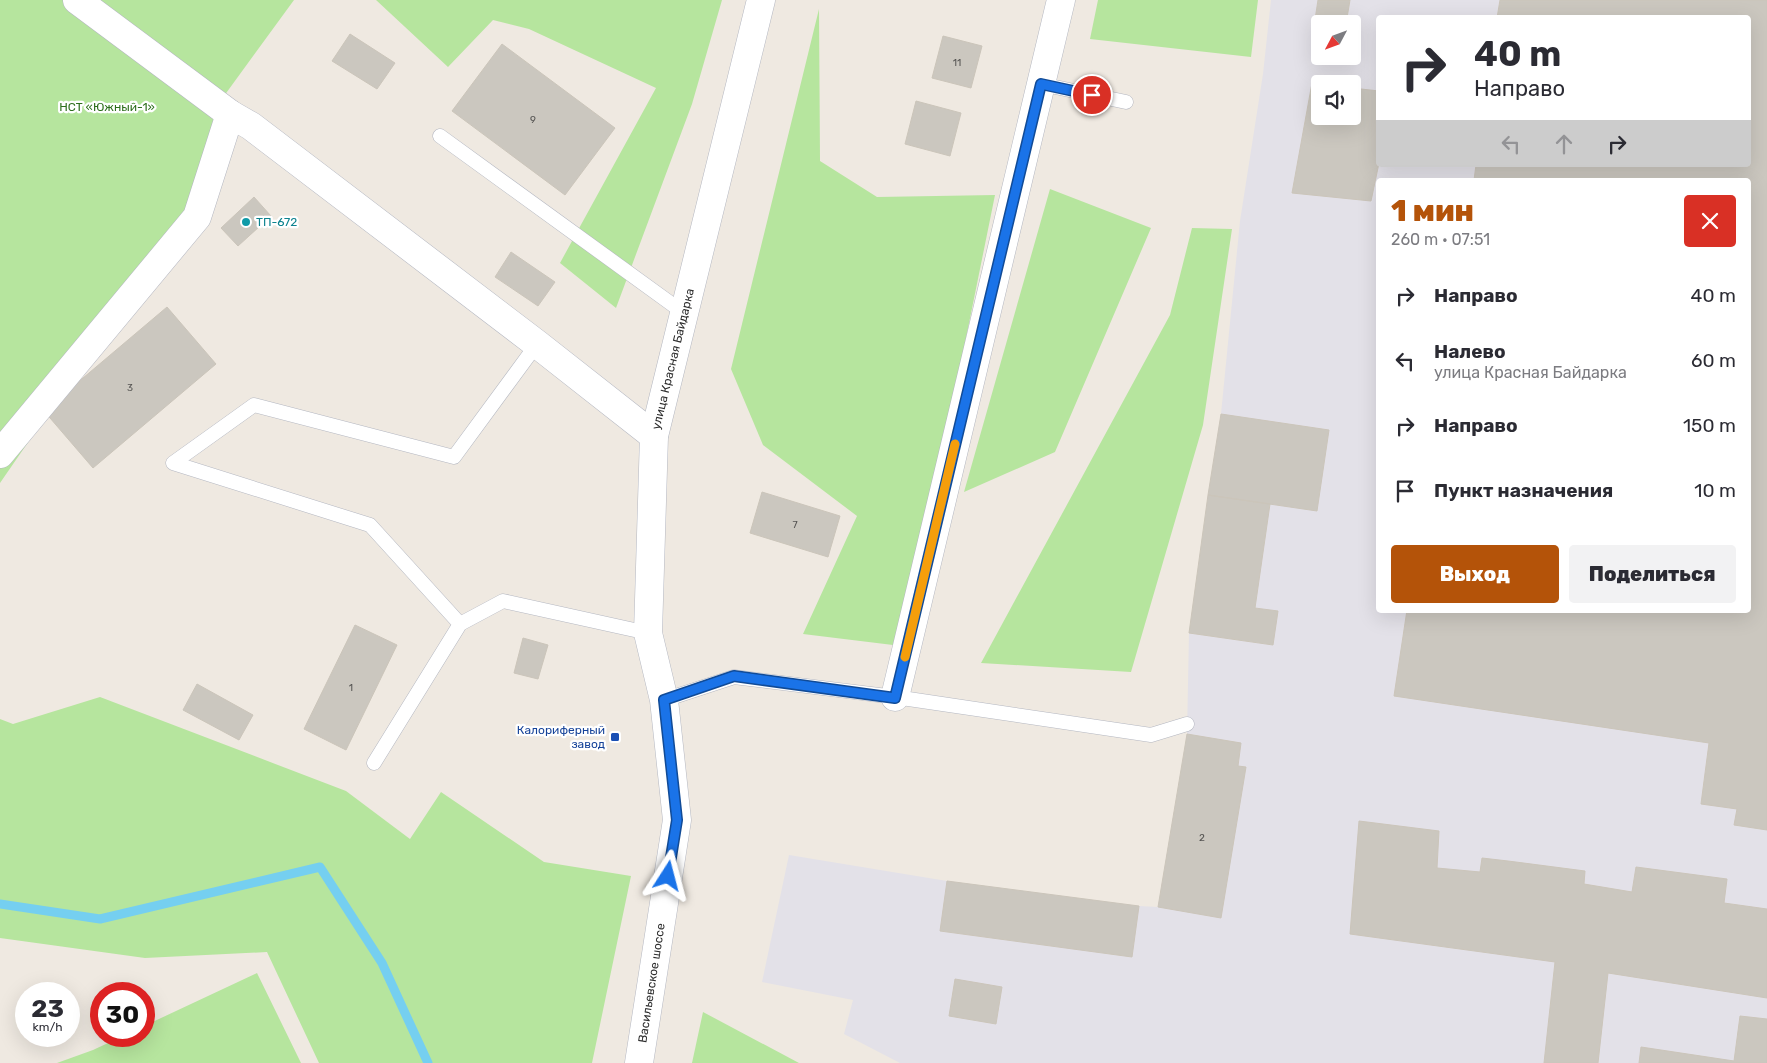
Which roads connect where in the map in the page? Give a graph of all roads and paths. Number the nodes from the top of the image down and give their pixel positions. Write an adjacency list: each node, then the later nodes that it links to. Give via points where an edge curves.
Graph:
1 (77, 0): 6 (street)
2 (760, 0): 8 (street, улица Красная Байдарка)
3 (1061, 0): 4 (street)
4 (1041, 84): 5 (lane); 14 (street)
5 (1126, 102)
6 (230, 114): 9 (street, via 251,126); 11 (street, via 198,217)
7 (440, 136): 8 (lane)
8 (684, 313): 10 (street, улица Красная Байдарка)
9 (538, 344): 10 (street); 12 (lane, via 454,457 254,405 173,463 370,525)
10 (654, 436): 13 (street, улица Красная Байдарка)
11 (0, 454)
12 (460, 624): 13 (lane, via 502,601); 17 (lane)
13 (648, 633): 15 (street, улица Красная Байдарка)
14 (895, 698): 15 (lane, via 734,676); 16 (lane, via 1151,735)
15 (665, 712): 18 (street, Васильевское шоссе, via 677,820)
16 (1187, 724)
17 (374, 763)
18 (639, 1063)

